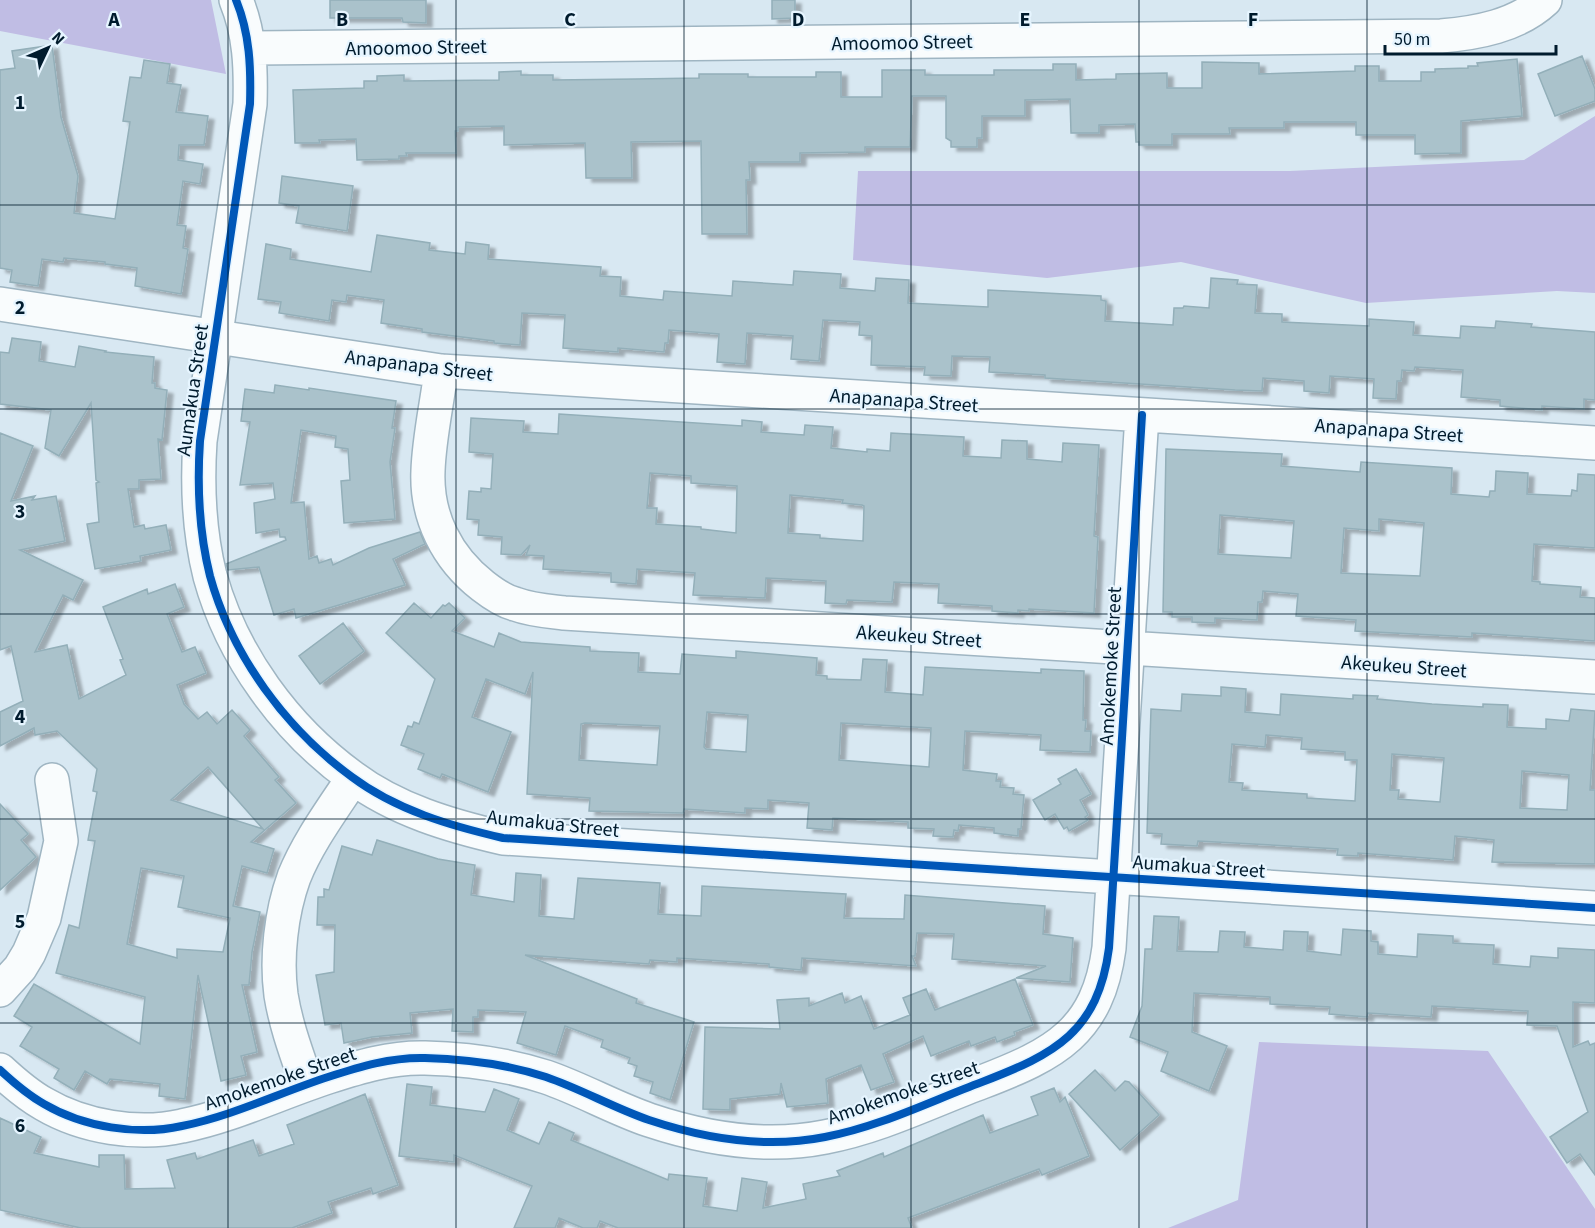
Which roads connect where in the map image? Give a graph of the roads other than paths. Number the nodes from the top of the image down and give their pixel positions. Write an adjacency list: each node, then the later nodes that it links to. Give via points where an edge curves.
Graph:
1 (236, 0): 3 (street, Aumakua Street)
2 (1545, 0): 3 (street, Amoomoo Street, via 1504,24 1473,33 1441,36)
3 (250, 48): 5 (street, Aumakua Street, via 250,104)
4 (0, 304): 5 (street)
5 (215, 337): 6 (street, Anapanapa Street); 11 (street, Aumakua Street, via 198,478 202,538 211,577 253,672 292,723)
6 (441, 371): 7 (street, Anapanapa Street); 9 (street, Akeukeu Street, via 428,472 435,523 457,562 491,592 513,604 564,613)
7 (1142, 415): 8 (street, Anapanapa Street); 9 (street, Amokemoke Street)
8 (1595, 443)
9 (1128, 649): 10 (street, Akeukeu Street); 13 (street, Amokemoke Street)
10 (1595, 677)
11 (353, 778): 13 (street, Aumakua Street, via 430,817 503,838); 17 (street, via 294,877 282,931 281,996)
12 (52, 780): 15 (street, via 61,841 44,918 20,968)
13 (1113, 878): 14 (street, Aumakua Street); 17 (street, Amokemoke Street, via 1106,970 1101,989 1081,1025 1064,1041 1017,1069 857,1129 780,1143 708,1137 646,1119 549,1078 483,1061 418,1058 384,1062)
14 (1595, 908)
15 (0, 990)
16 (0, 1070): 17 (street, Amokemoke Street, via 45,1105 72,1117 129,1129 156,1130 199,1122)
17 (307, 1084)

